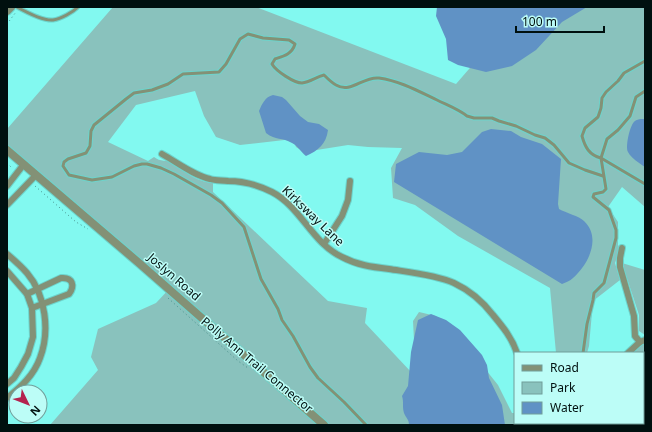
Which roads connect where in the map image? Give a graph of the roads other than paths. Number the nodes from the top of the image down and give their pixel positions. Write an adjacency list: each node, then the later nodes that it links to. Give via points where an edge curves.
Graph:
1 (10, 7): 4 (street)
2 (78, 7): 3 (lane, via 54,20)
3 (19, 8)
4 (7, 11)
5 (645, 61): 9 (lane, via 624,73 606,92 598,117 585,128 582,136 588,150)
6 (645, 91): 9 (lane, via 636,97 630,116 607,139)
7 (7, 150): 10 (street, Joslyn Road)
8 (162, 154): 17 (street, Kirksway Lane, via 196,175 256,186 273,193 299,215)
9 (601, 158): 12 (lane); 14 (lane)
10 (24, 164): 11 (street, Joslyn Road); 15 (street)
11 (36, 175): 16 (street); 31 (street, Joslyn Road)
12 (603, 176): 27 (lane, via 606,189 594,194 594,197 610,210 616,238 604,284 592,300); 32 (lane, via 569,163 545,138 492,118 467,116 414,89 394,82 372,78 344,89 324,75 301,83 296,82 272,64 275,59 291,52 294,44 289,40 248,34 240,39 219,72 183,74 168,84 134,93 98,122 91,131 90,146 86,153 64,162 63,166 69,175 92,180 112,177 134,166 147,164 174,174 222,203 244,227 261,279 310,367)
13 (350, 181): 17 (street, via 348,200 342,216)
14 (645, 184)
15 (7, 186)
16 (7, 205)
17 (324, 244): 26 (street, Kirksway Lane, via 341,257 359,264 453,282 488,308 504,328)
18 (622, 248): 25 (street, via 620,267 634,316 635,336)
19 (7, 254): 21 (street, via 28,274)
20 (7, 271): 22 (street)
21 (37, 289): 22 (street); 23 (street); 23 (street, via 61,278 66,278 73,285 73,290 69,294)
22 (27, 294): 24 (street)
23 (42, 305): 24 (street); 30 (street, via 45,324 41,358 27,381)
24 (32, 308): 29 (street, via 33,337 28,354 14,378)
25 (643, 341): 28 (street)
26 (517, 352)
27 (583, 352)
28 (629, 352)
29 (7, 384)
30 (7, 398)
31 (324, 425)
32 (366, 425)

